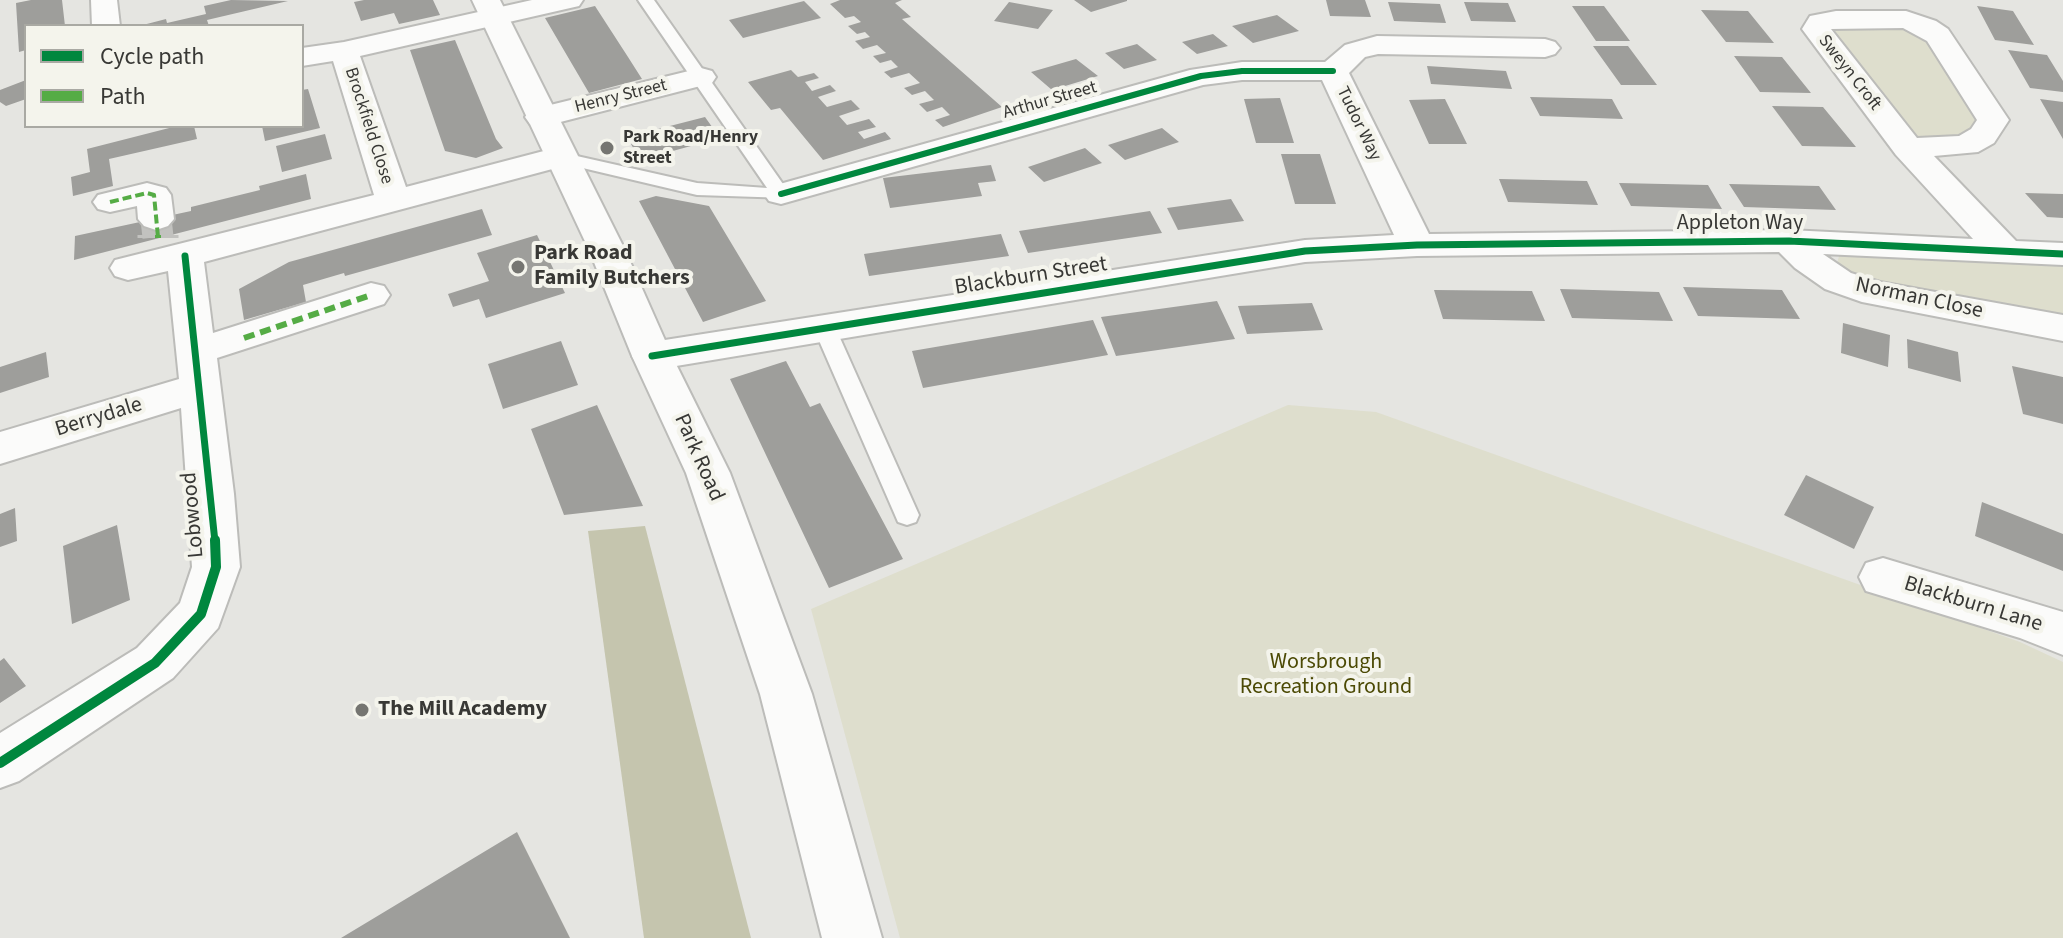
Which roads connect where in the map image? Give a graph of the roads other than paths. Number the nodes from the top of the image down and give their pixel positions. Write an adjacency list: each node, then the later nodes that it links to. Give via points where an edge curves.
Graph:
1 (105, 0): 5 (main road)
2 (569, 0): 4 (main road, Brockfield Close)
3 (646, 0): 10 (lane)
4 (489, 8): 7 (main road, Brockfield Close); 11 (main road, Park Road)
5 (106, 24)
6 (1546, 49): 9 (main road, Tudor Way, via 1377,45 1355,51)
7 (344, 51): 8 (main road, Brockfield Close); 15 (main road, Brockfield Close)
8 (304, 57)
9 (1333, 71): 14 (main road, Arthur Street, via 1201,76); 18 (main road, Tudor Way)
10 (701, 77): 11 (main road, Henry Street); 14 (lane)
11 (541, 117): 13 (main road, Park Road)
12 (1908, 148): 12 (main road, Sweyn Croft, via 1816,29 1820,22 1906,20 1926,27 1938,35 1993,120 1983,136 1966,145); 20 (main road, Sweyn Croft)
13 (559, 157): 14 (lane, Arthur Street, via 697,189); 15 (main road); 25 (main road, Park Road, via 607,250)
14 (781, 194)
15 (393, 201): 19 (main road)
16 (110, 202): 19 (main road, via 154,195)
17 (1789, 241): 18 (main road, Appleton Way); 20 (main road, Appleton Way); 23 (main road, Norman Close, via 1838,281 1875,293)
18 (1417, 245): 24 (main road, Blackburn Street, via 1305,251)
19 (157, 248): 26 (main road, Lobwood)
20 (2007, 253): 21 (main road, Appleton Way)
21 (2063, 254)
22 (371, 295): 26 (main road, via 244,338)
23 (2063, 328)
24 (825, 329): 25 (main road, Blackburn Street); 28 (lane)
25 (652, 356): 32 (main road, Park Road, via 708,473 786,694)
26 (196, 369): 27 (main road, Berrydale); 31 (main road, Lobwood, via 216,567 201,614 155,663)
27 (0, 448)
28 (907, 515)
29 (1883, 577): 30 (main road, Blackburn Lane)
30 (2063, 634)
31 (0, 763)
32 (852, 938)

